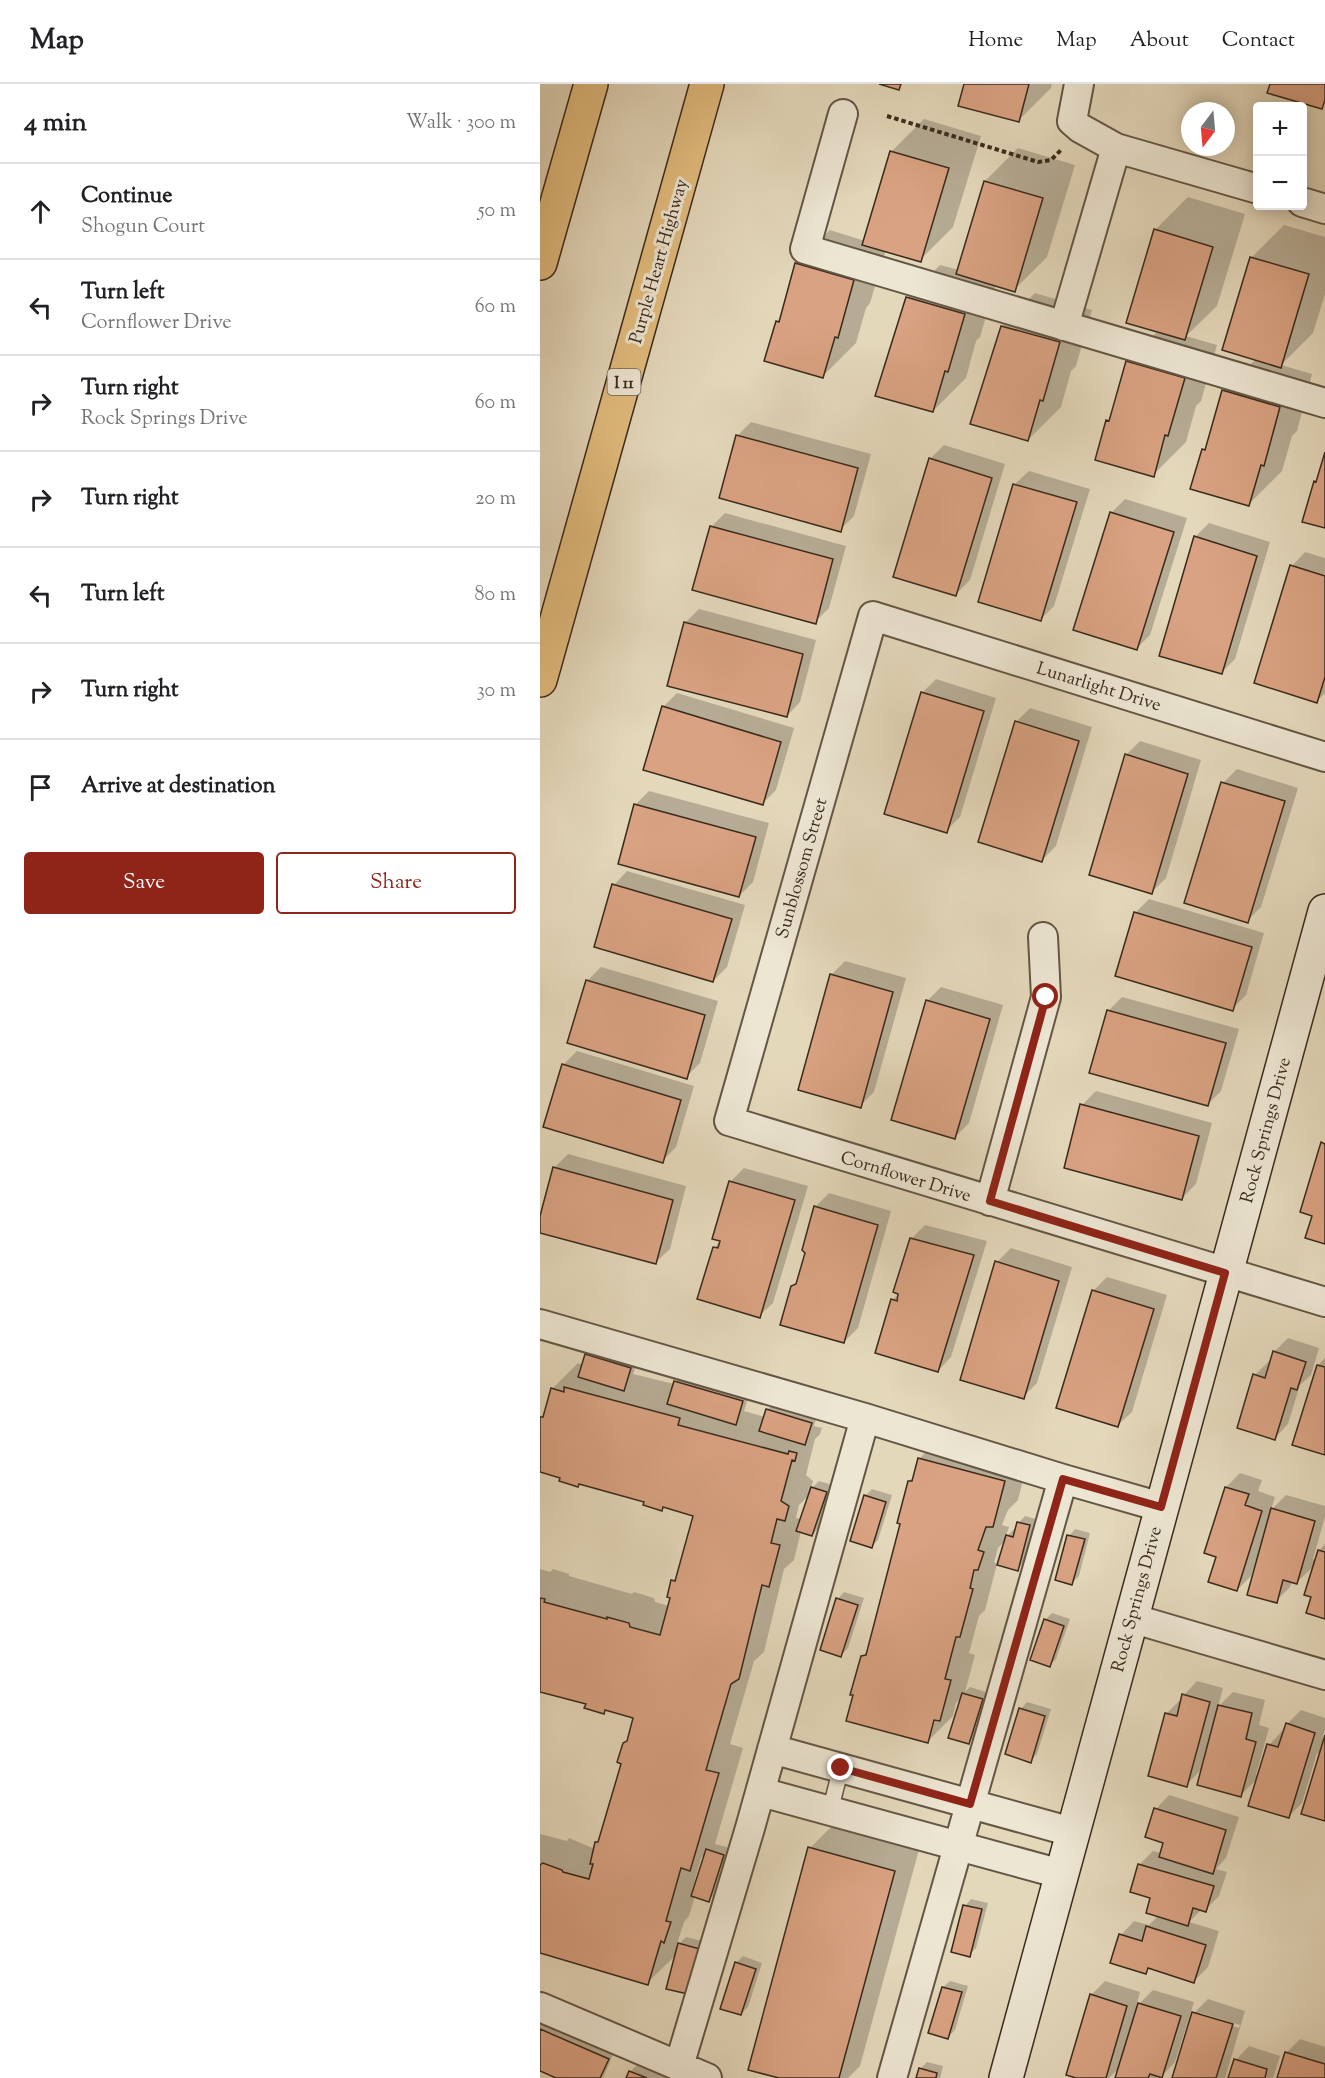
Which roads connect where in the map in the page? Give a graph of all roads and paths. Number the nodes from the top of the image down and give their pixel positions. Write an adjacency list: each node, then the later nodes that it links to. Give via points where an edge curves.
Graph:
1 (707, 84): 15 (highway, Purple Heart Highway / I 11)
2 (1079, 84): 6 (street, via 1072,121)
3 (591, 85): 11 (highway)
4 (843, 114): 12 (street, via 805,249)
5 (887, 116): 6 (path, via 1038,162 1052,160)
6 (1080, 128): 7 (street)
7 (1116, 148): 8 (street); 12 (street)
8 (1253, 188)
9 (1307, 204): 10 (street)
10 (1325, 209)
11 (540, 263)
12 (1064, 326): 13 (street)
13 (1325, 403)
14 (873, 615): 16 (street, Lunarlight Drive); 19 (street, Sunblossom Street)
15 (540, 680)
16 (1325, 757)
17 (1323, 928): 21 (street, Rock Springs Drive)
18 (1043, 937): 20 (street, via 1046,997)
19 (729, 1122): 20 (street, Cornflower Drive)
20 (990, 1201): 21 (street, Cornflower Drive)
21 (1225, 1273): 22 (street, Cornflower Drive); 26 (street, Rock Springs Drive)
22 (1325, 1302)
23 (540, 1324): 24 (street)
24 (865, 1418): 25 (street); 29 (street)
25 (1063, 1479): 26 (street); 32 (street)
26 (1161, 1507): 27 (street, Rock Springs Drive)
27 (1131, 1618): 28 (street); 34 (street, Rock Springs Drive)
28 (1325, 1675)
29 (772, 1749): 30 (street); 31 (street)
30 (841, 1768): 32 (street); 33 (lane)
31 (760, 1792): 33 (street); 38 (street)
32 (970, 1804): 34 (street); 35 (street)
33 (830, 1811): 35 (street)
34 (1072, 1832): 36 (street, Rock Springs Drive)
35 (958, 1846): 36 (street); 40 (street)
36 (1061, 1874): 41 (street, Rock Springs Drive)
37 (540, 2007): 38 (street)
38 (679, 2066): 39 (street)
39 (707, 2078)
40 (892, 2078)
41 (1006, 2078)

